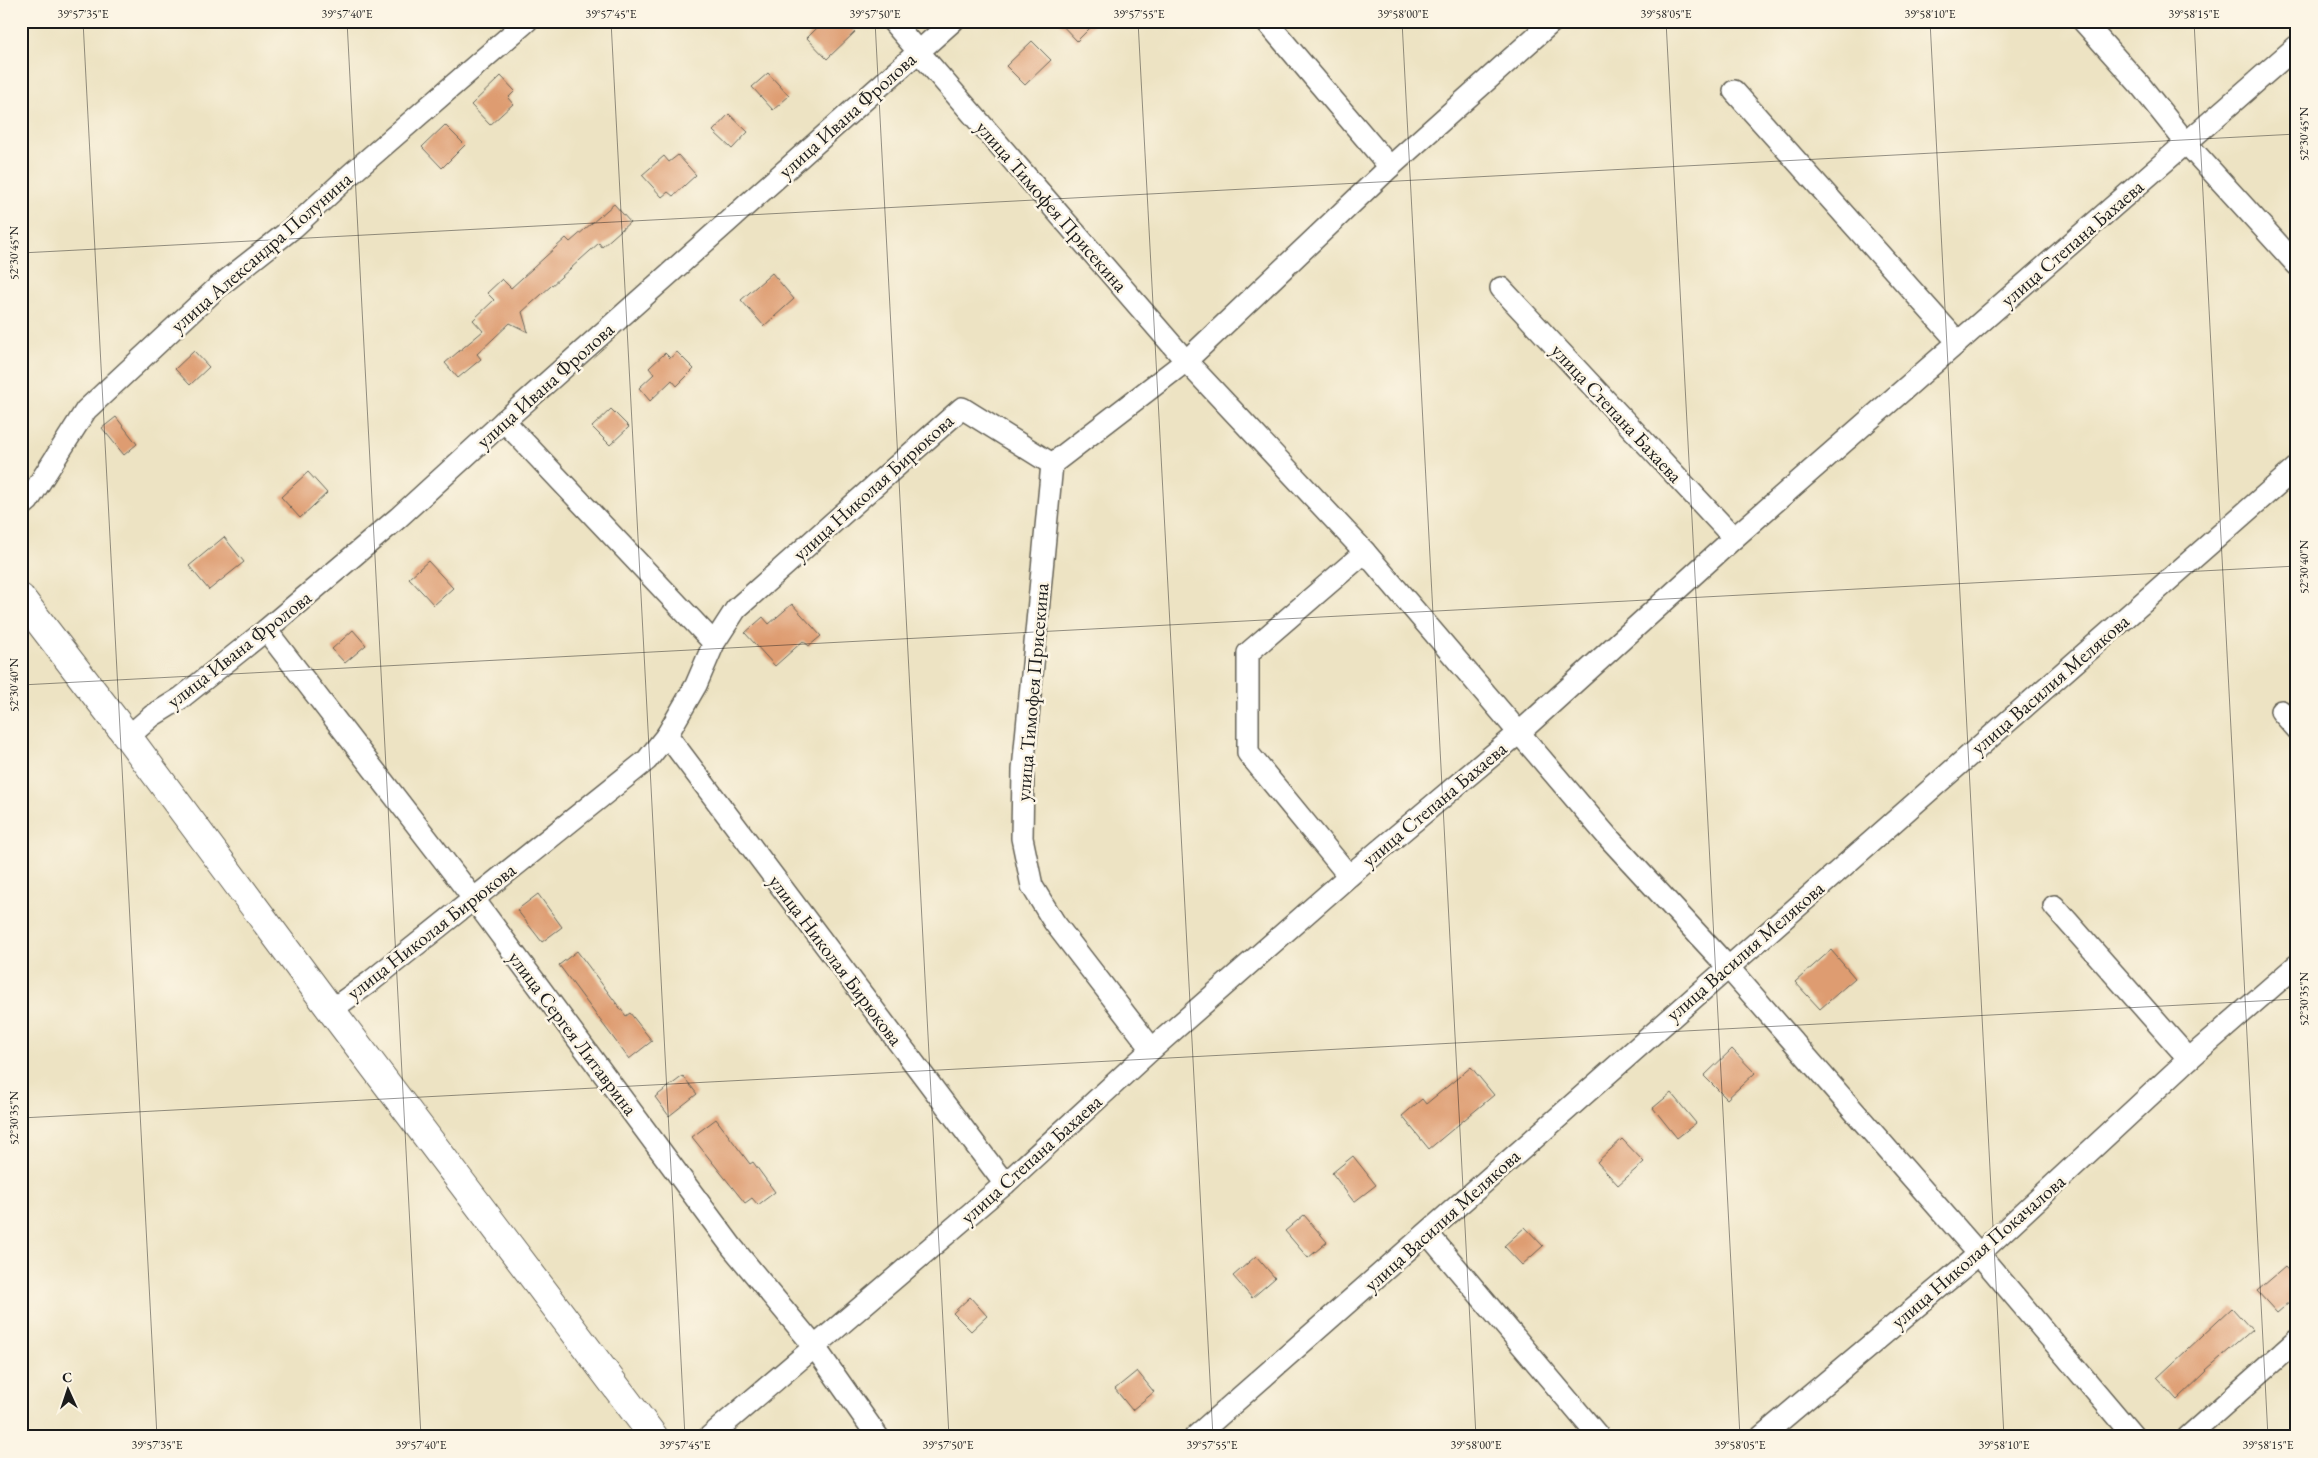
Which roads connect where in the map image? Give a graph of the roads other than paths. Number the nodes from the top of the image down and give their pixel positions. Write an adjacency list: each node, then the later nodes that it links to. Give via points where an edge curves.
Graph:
1 (527, 21): 19 (street, улица Александра Полунина, via 294,227 218,287 86,410)
2 (892, 21): 8 (street, улица Тимофея Присекина)
3 (953, 21): 8 (street, улица Ивана Фролова)
4 (1266, 21): 11 (street)
5 (1553, 21): 11 (street)
6 (2083, 21): 10 (street)
7 (2297, 46): 10 (street, улица Степана Бахаева)
8 (919, 52): 15 (street, улица Тимофея Присекина); 16 (street, улица Ивана Фролова)
9 (1734, 91): 14 (street)
10 (2187, 144): 12 (street); 14 (street, улица Степана Бахаева)
11 (1390, 167): 15 (street)
12 (2297, 265)
13 (1501, 288): 20 (street, улица Степана Бахаева)
14 (1958, 342): 20 (street, улица Степана Бахаева)
15 (1186, 361): 17 (street); 21 (street, улица Степана Бахаева)
16 (504, 421): 23 (street, улица Ивана Фролова, via 398,518); 24 (street)
17 (1052, 464): 24 (street, улица Николая Бирюкова, via 962,408 736,609); 36 (street, улица Тимофея Присекина, via 1023,770 1022,838 1032,886 1054,922)
18 (2297, 467): 34 (street, улица Василия Мелякова)
19 (21, 507)
20 (1734, 538): 27 (street, улица Степана Бахаева)
21 (1364, 552): 27 (street, улица Степана Бахаева); 30 (street, улица Степана Бахаева, via 1248,653 1248,753)
22 (21, 598): 29 (main road)
23 (266, 630): 29 (street, улица Ивана Фролова); 31 (street, улица Сергея Литаврина)
24 (714, 643): 28 (street, улица Николая Бирюкова, via 696,685)
25 (2281, 711): 26 (street)
26 (2297, 729)
27 (1520, 732): 30 (street, улица Степана Бахаева); 34 (street, via 1607,836)
28 (666, 735): 31 (street, улица Николая Бирюкова, via 647,760); 38 (street, улица Николая Бирюкова)
29 (128, 737): 35 (main road)
30 (1349, 876): 36 (street, улица Степана Бахаева)
31 (473, 898): 35 (street, улица Николая Бирюкова); 42 (street, улица Сергея Литаврина, via 732,1247)
32 (2054, 906): 37 (street)
33 (2297, 965): 37 (street, улица Николая Покачалова)
34 (1727, 966): 39 (street, улица Василия Мелякова); 40 (street)
35 (331, 1010): 43 (main road)
36 (1152, 1049): 38 (street, улица Степана Бахаева)
37 (2189, 1058): 40 (street, улица Николая Покачалова)
38 (1005, 1184): 42 (street, улица Степана Бахаева)
39 (1428, 1234): 46 (street, улица Василия Мелякова); 47 (street)
40 (1979, 1254): 48 (street, улица Николая Покачалова); 49 (street)
41 (2297, 1340): 50 (street)
42 (814, 1346): 44 (street, улица Степана Бахаева); 45 (street, улица Сергея Литаврина)
43 (654, 1437)
44 (709, 1437)
45 (878, 1437)
46 (1195, 1437)
47 (1599, 1437)
48 (1761, 1437)
49 (2134, 1437)
50 (2188, 1437)

